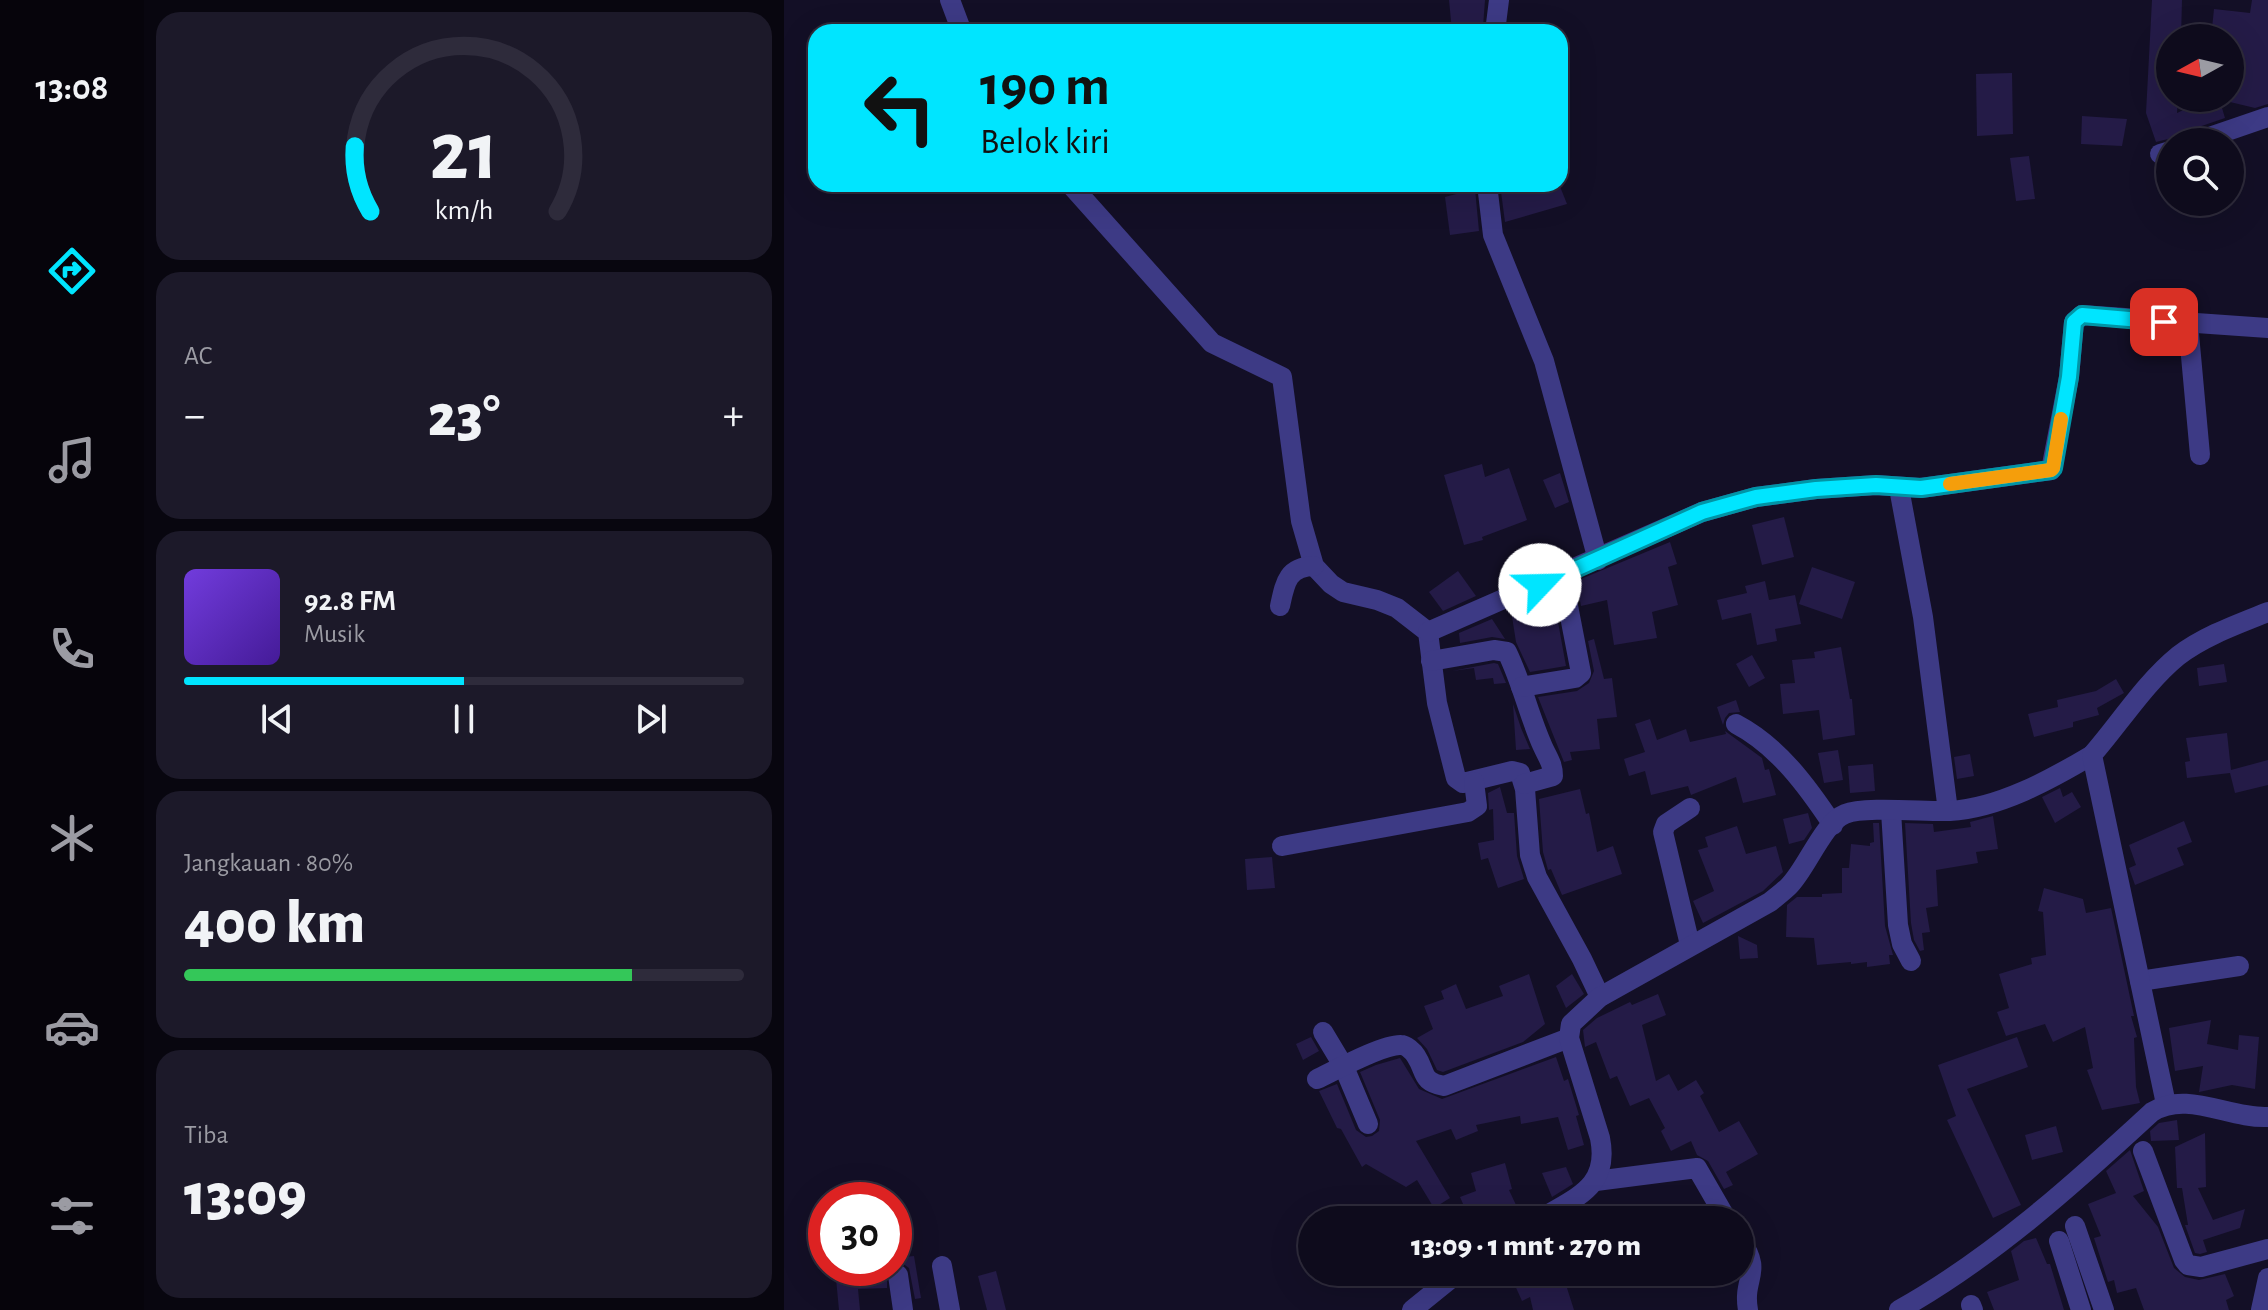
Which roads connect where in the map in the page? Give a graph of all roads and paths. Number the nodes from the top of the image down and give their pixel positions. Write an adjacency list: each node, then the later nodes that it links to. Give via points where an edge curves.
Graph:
1 (950, 0): 3 (street)
2 (1499, 0): 4 (street)
3 (959, 24)
4 (1496, 24)
5 (2268, 117): 6 (street)
6 (2236, 128)
7 (1077, 192): 14 (street, via 1212,343 1282,377 1301,521)
8 (1488, 192): 13 (street, via 1493,235 1544,361)
9 (2188, 323): 10 (street); 11 (street); 12 (street, via 2077,316 2051,470)
10 (2268, 328)
11 (2200, 455)
12 (1899, 488): 13 (street, via 1876,485 1756,497 1702,512); 27 (street, via 1923,617)
13 (1598, 560): 15 (street)
14 (1314, 566): 16 (street, via 1299,567 1289,576); 18 (street, via 1343,592 1397,608)
15 (1562, 575): 18 (street); 20 (street, via 1581,673)
16 (1280, 606)
17 (2268, 612): 22 (street, via 2179,655)
18 (1428, 632): 19 (street)
19 (1431, 661): 20 (street, via 1507,652); 23 (street, via 1452,770 1460,781)
20 (1521, 687): 24 (street, via 1553,765 1553,776)
21 (1736, 724): 28 (street, via 1775,752)
22 (2092, 755): 27 (street, via 1983,805); 33 (street)
23 (1474, 782): 24 (street, via 1512,771 1520,773); 29 (street, via 1477,806 1468,812)
24 (1524, 784): 34 (street, via 1537,877)
25 (1690, 808): 30 (street, via 1663,832)
26 (1891, 811): 27 (street); 28 (street, via 1844,814); 31 (street, via 1898,925)
27 (1948, 811)
28 (1833, 825): 30 (street, via 1790,886)
29 (1282, 846)
30 (1690, 945): 34 (street)
31 (1911, 961)
32 (2239, 966): 33 (street)
33 (2140, 981): 39 (street)
34 (1600, 997): 36 (street, via 1571,1024)
35 (1323, 1032): 37 (street)
36 (1569, 1038): 37 (street, via 1444,1086 1424,1077 1416,1055 1400,1045); 43 (street, via 1603,1153)
37 (1344, 1067): 38 (street); 41 (street)
38 (1317, 1079)
39 (2166, 1104): 40 (street); 58 (street, via 2029,1220)
40 (2268, 1117)
41 (1368, 1124)
42 (2143, 1151): 48 (street, via 2188,1265 2201,1267)
43 (1596, 1181): 44 (street); 45 (street, via 1697,1168)
44 (1562, 1206)
45 (1719, 1206)
46 (2075, 1226): 60 (street)
47 (2059, 1241): 59 (street)
48 (2268, 1249)
49 (942, 1266): 55 (street)
50 (2268, 1278): 61 (street)
51 (900, 1286): 54 (street)
52 (1442, 1286): 56 (street)
53 (1749, 1286): 57 (street)
54 (903, 1310)
55 (950, 1310)
56 (1412, 1310)
57 (1748, 1310)
58 (1899, 1310)
59 (2081, 1310)
60 (2104, 1310)
61 (2261, 1310)

